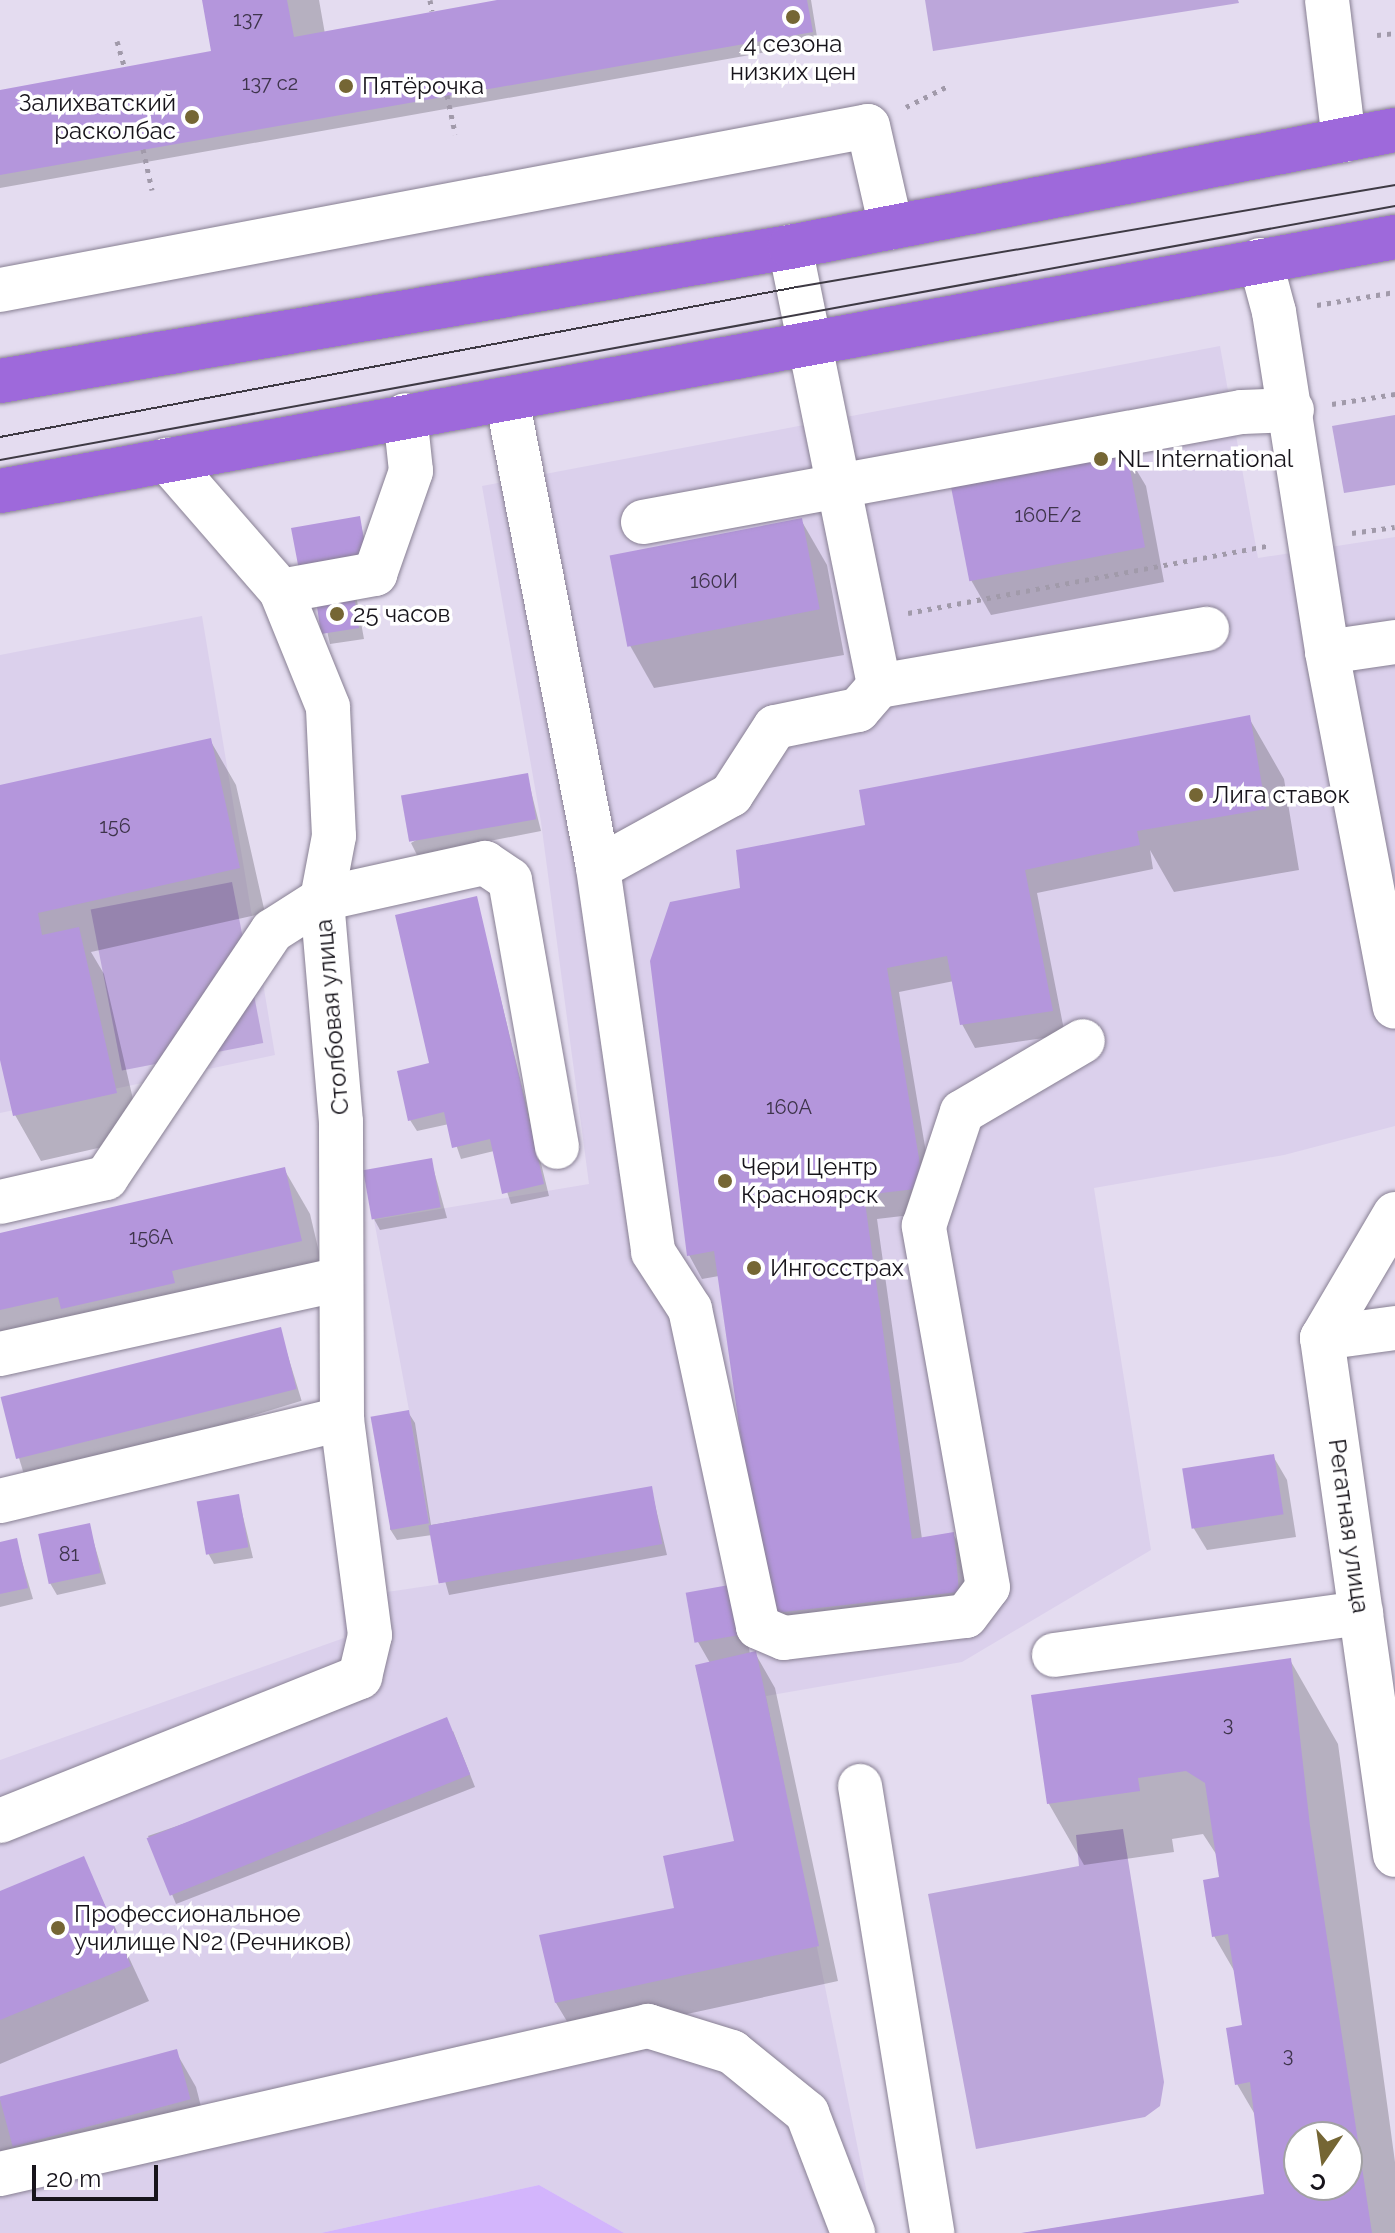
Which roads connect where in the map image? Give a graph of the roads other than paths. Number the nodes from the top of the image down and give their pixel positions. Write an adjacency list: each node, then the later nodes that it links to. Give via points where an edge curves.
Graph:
1 (1327, 0): 3 (street)
2 (1395, 130): 3 (highway)
3 (1344, 140): 4 (highway)
4 (891, 227): 6 (highway); 8 (street, via 868,126)
5 (1395, 237): 7 (highway)
6 (790, 247): 9 (street); 10 (highway)
7 (1260, 260): 9 (highway); 12 (street)
8 (0, 290)
9 (809, 346): 11 (highway); 15 (street)
10 (0, 381)
11 (507, 399): 13 (highway); 23 (street)
12 (1292, 410): 15 (street, via 1242,412); 21 (street)
13 (405, 415): 14 (highway); 18 (street, via 411,471 375,574)
14 (167, 460): 16 (highway); 18 (street, Столбовая улица)
15 (840, 485): 17 (street); 22 (street)
16 (0, 491)
17 (643, 522)
18 (281, 591): 24 (street, Столбовая улица, via 328,707 334,836)
19 (1207, 629): 22 (street)
20 (1395, 642): 21 (street)
21 (1327, 652): 25 (street)
22 (879, 686): 23 (street, via 858,710 775,727 731,795)
23 (598, 868): 26 (street, via 653,1252 690,1309 758,1627 784,1638 966,1616 988,1587 924,1226 962,1112)
24 (322, 899): 27 (street, via 485,863 510,880); 28 (street, via 272,931 106,1178); 30 (street, Столбовая улица, via 341,1122)
25 (1395, 1007)
26 (1083, 1041)
27 (557, 1147)
28 (0, 1202)
29 (1395, 1214): 32 (street)
30 (340, 1279): 33 (street); 34 (street, Столбовая улица)
31 (1395, 1328): 32 (street)
32 (1322, 1338): 36 (street, Регатная улица)
33 (0, 1354)
34 (342, 1419): 35 (street); 40 (street, Столбовая улица, via 370,1635 360,1677)
35 (0, 1501)
36 (1361, 1613): 37 (street); 39 (street, Регатная улица)
37 (1054, 1655)
38 (860, 1786): 44 (street)
39 (1391, 1801): 41 (street, Регатная улица)
40 (0, 1821)
41 (1395, 1855)
42 (0, 2174): 43 (street, via 648,2026 732,2052 807,2113)
43 (853, 2233)
44 (932, 2233)

